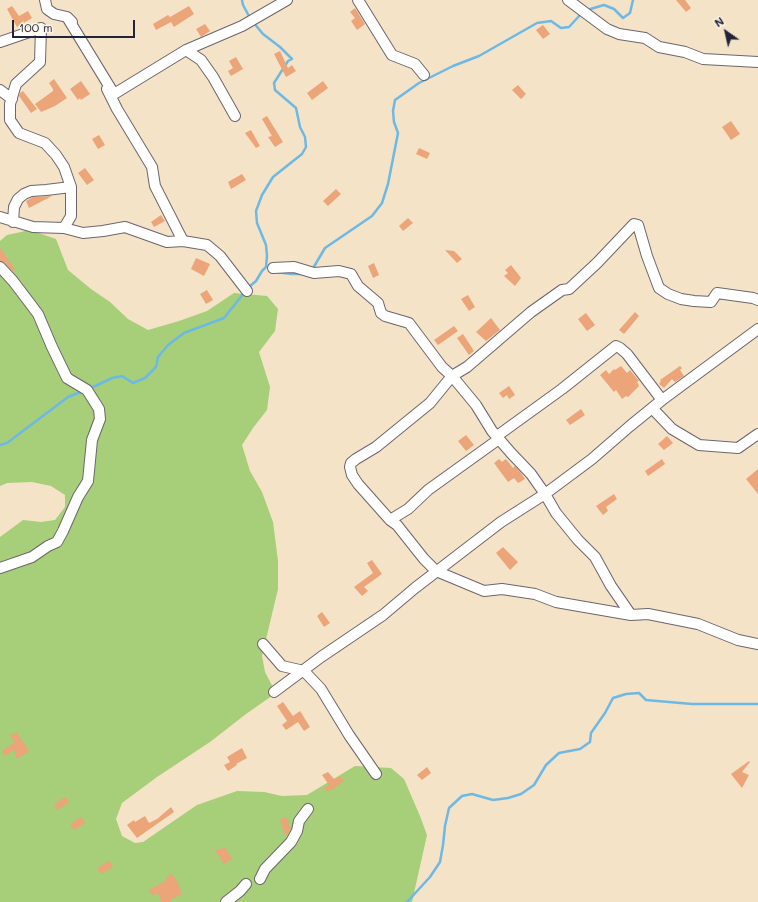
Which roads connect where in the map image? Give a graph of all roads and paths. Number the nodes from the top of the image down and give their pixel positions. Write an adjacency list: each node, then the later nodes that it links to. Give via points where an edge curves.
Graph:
1 (45, 0): 5 (street, via 47,9)
2 (287, 0): 7 (street, via 242,26)
3 (358, 0): 9 (street, via 392,55 415,64)
4 (568, 0): 8 (street, via 607,29 619,34 646,38 659,47 685,52 703,59)
5 (67, 18): 7 (street, via 114,94); 17 (street, via 79,30 117,109 152,167 154,186)
6 (0, 42): 11 (street, via 41,28 40,62 16,84)
7 (186, 50): 12 (street, via 201,60)
8 (758, 62)
9 (424, 75)
10 (0, 90): 11 (street)
11 (12, 99): 13 (street, via 10,120 19,132 45,143 56,155 64,167)
12 (235, 116)
13 (71, 187): 15 (street, via 24,194 14,207); 16 (street, via 71,216)
14 (0, 217): 15 (street)
15 (13, 222): 16 (street, via 33,227)
16 (64, 228): 17 (street, via 83,233 125,227 167,242)
17 (183, 241): 20 (street, via 207,245 220,256)
18 (0, 267): 30 (street, via 38,314 67,378 87,390 99,409 100,419 92,440 88,481 57,542 32,557)
19 (273, 268): 23 (street, via 294,267 314,273 351,274 358,286 378,303 381,313 409,323 442,367)
20 (247, 291)
21 (758, 300): 23 (street, via 717,293 711,302 694,301 668,294 659,288 638,225 634,224 569,289 555,294 530,312 467,367)
22 (758, 329): 24 (street)
23 (452, 376): 27 (street); 29 (street, via 430,403 376,448 351,463 352,475 358,484)
24 (662, 400): 25 (street); 27 (street, via 627,354 616,346)
25 (652, 408): 26 (street, via 672,429 699,445 738,448); 28 (street)
26 (758, 434)
27 (498, 437): 28 (street); 29 (street, via 428,490 408,509)
28 (546, 494): 31 (street, via 501,522); 32 (street, via 556,514 595,557)
29 (390, 520): 31 (street)
30 (0, 568)
31 (436, 571): 32 (street, via 484,591 502,589 529,593 556,602); 35 (street, via 383,615)
32 (631, 614): 34 (street, via 648,614 698,624 738,640)
33 (263, 644): 35 (street, via 282,666)
34 (758, 644)
35 (304, 671): 36 (street); 37 (street, via 321,689)
36 (274, 692)
37 (376, 774)
38 (308, 809): 39 (street, via 299,821 291,842 265,869)
39 (260, 879)
40 (246, 884): 41 (street)
41 (226, 902)

